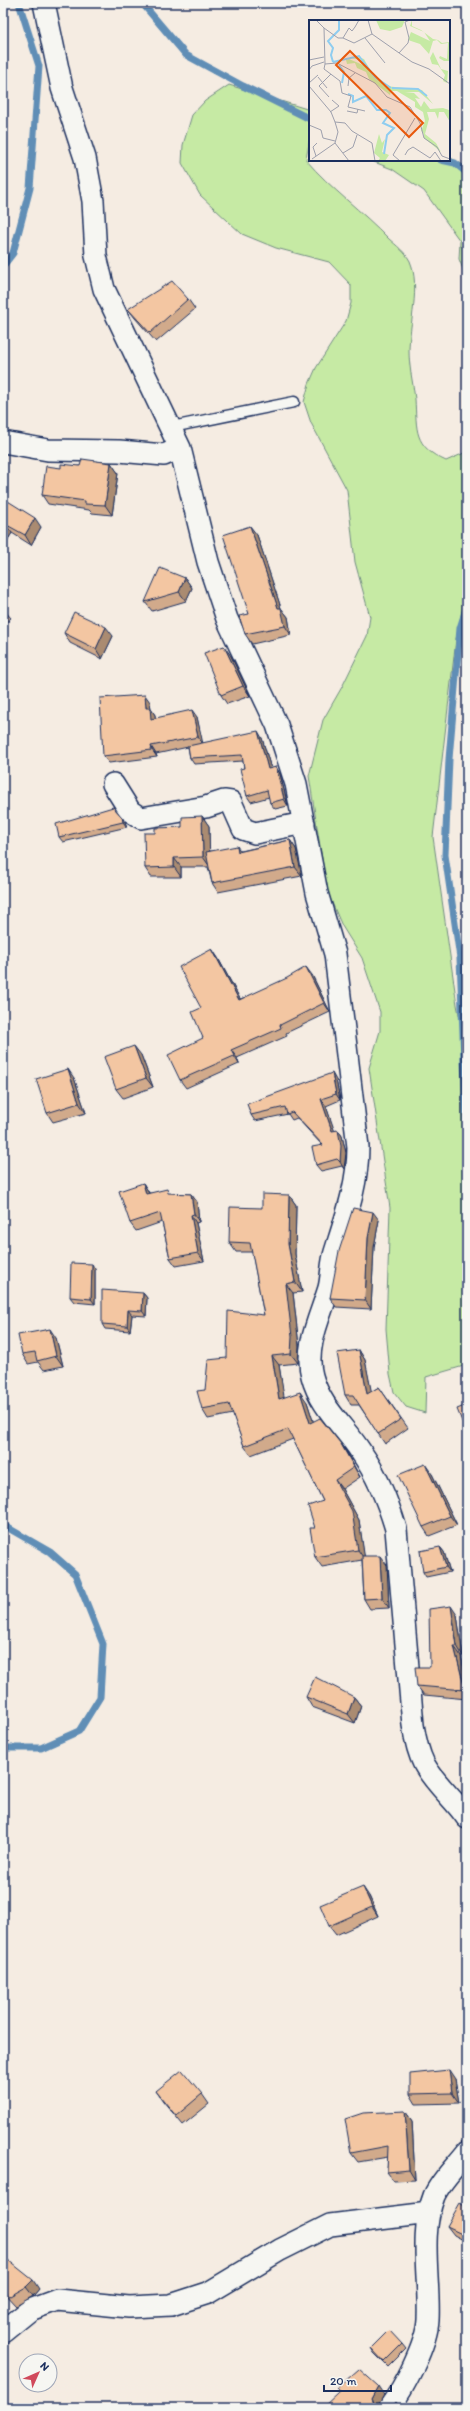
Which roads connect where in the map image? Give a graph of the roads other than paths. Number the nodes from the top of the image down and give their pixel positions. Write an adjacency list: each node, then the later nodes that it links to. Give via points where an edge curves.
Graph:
1 (44, 3): 3 (street, via 62,88 85,158 93,201 96,256 104,289)
2 (294, 402): 3 (lane)
3 (172, 427): 5 (street)
4 (3, 442): 5 (street, via 48,450 119,451 164,455)
5 (180, 448): 7 (street, via 208,562 222,605 279,732 296,784)
6 (113, 784): 7 (street, via 130,811 141,818 206,807 224,801 231,802 243,829 255,833)
7 (304, 823): 8 (street, via 317,893 335,954 358,1147 358,1169 354,1187 334,1254 329,1286 314,1332 310,1353 312,1376 335,1420 361,1451 389,1503 396,1529 413,1725 418,1749 436,1780)
8 (467, 1818)
9 (467, 2152): 10 (street, via 435,2194)
10 (429, 2213): 11 (street, via 330,2225 280,2250 208,2293 171,2305 129,2307 57,2300 30,2310); 12 (street, via 428,2322 414,2368)
11 (3, 2332)
12 (389, 2408)

